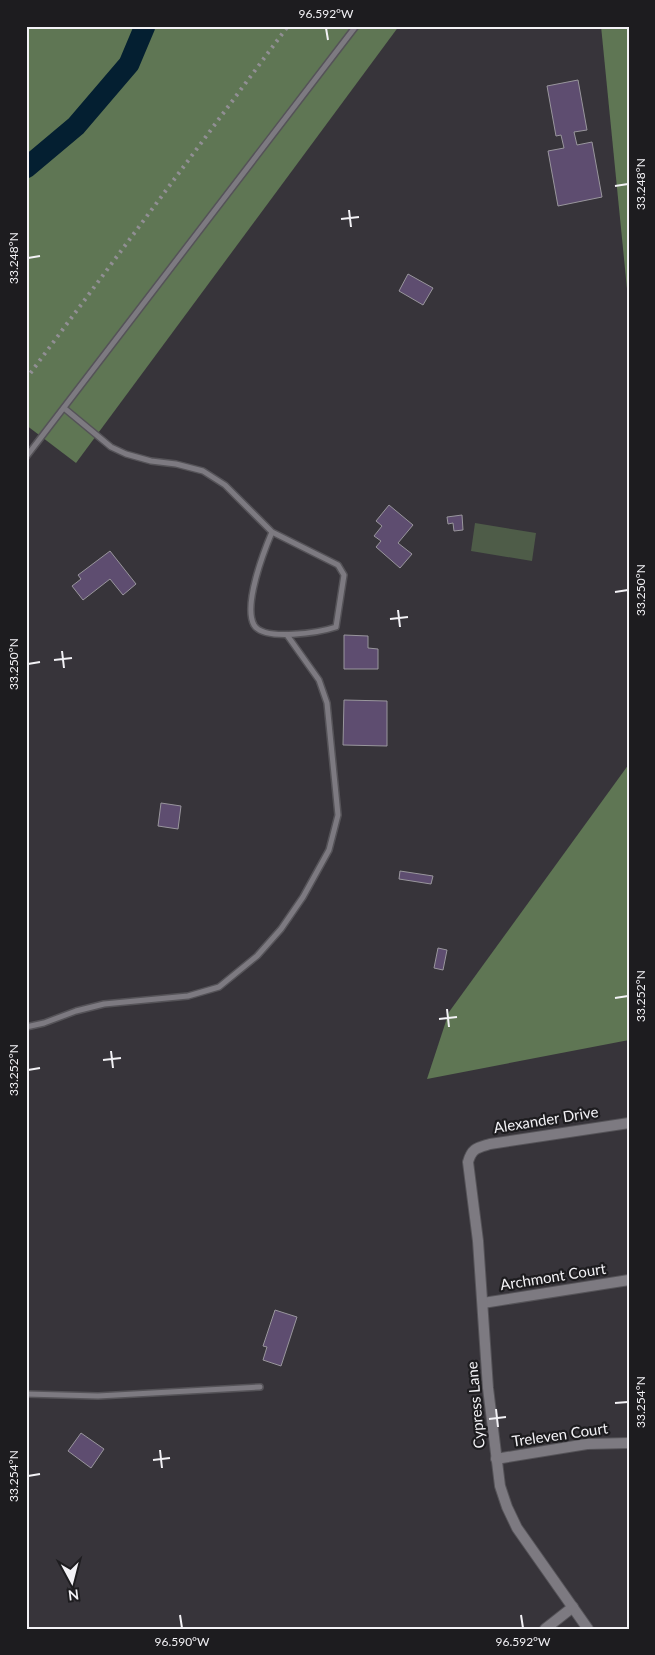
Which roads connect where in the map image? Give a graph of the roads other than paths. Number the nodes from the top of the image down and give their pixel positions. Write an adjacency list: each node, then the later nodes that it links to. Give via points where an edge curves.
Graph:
1 (356, 26): 2 (lane)
2 (64, 408): 3 (lane); 4 (lane, via 111,446 126,454 203,471 225,485)
3 (26, 457)
4 (272, 532): 5 (lane, via 258,566 251,607 254,625 261,631); 5 (lane, via 338,565 344,575 336,626)
5 (287, 635): 6 (lane, via 319,680 327,703 338,815 328,850 303,897 257,956 219,987 188,996 104,1004)
6 (26, 1027)
7 (629, 1123): 8 (street, Alexander Drive, via 490,1144)
8 (471, 1153): 10 (street, Cypress Lane, via 468,1170)
9 (629, 1280): 10 (street, Archmont Court)
10 (483, 1303): 14 (street, Cypress Lane)
11 (260, 1387): 12 (lane, via 98,1396)
12 (26, 1394)
13 (629, 1443): 14 (street, Treleven Court, via 587,1444)
14 (496, 1459): 15 (street, Cypress Lane, via 500,1486 517,1528)
15 (573, 1607): 16 (street); 17 (street, Cypress Lane)
16 (544, 1629)
17 (588, 1629)

